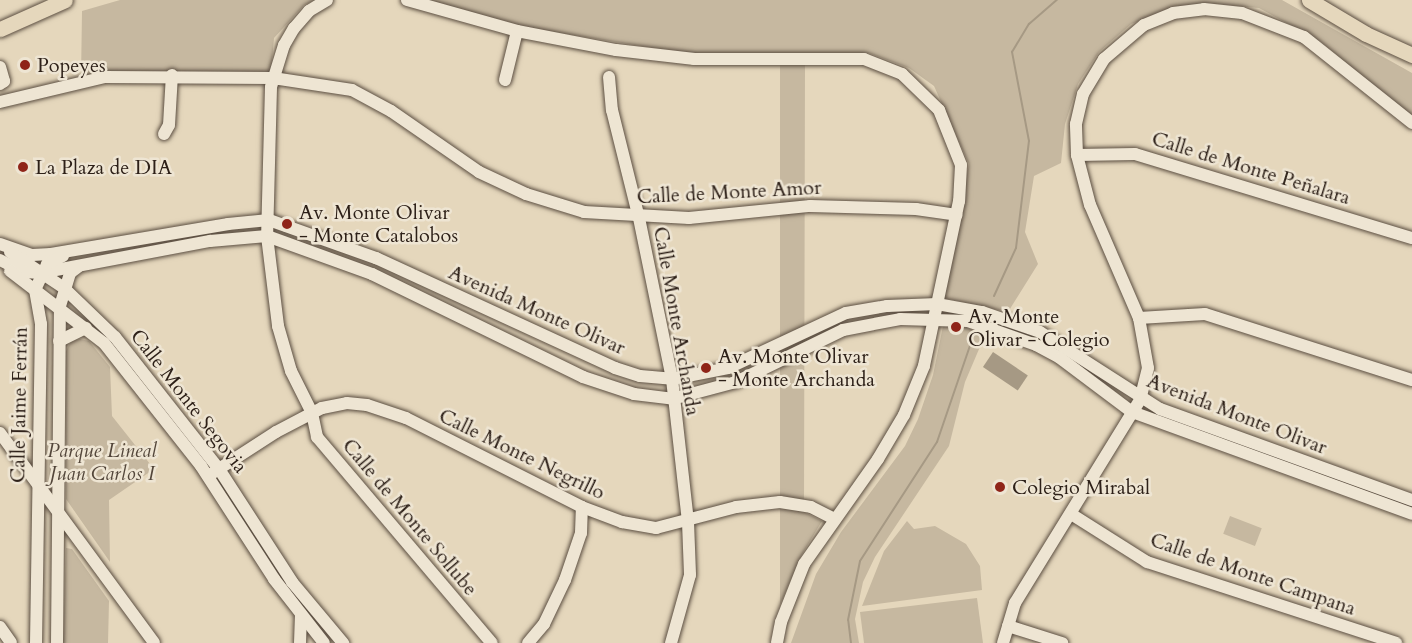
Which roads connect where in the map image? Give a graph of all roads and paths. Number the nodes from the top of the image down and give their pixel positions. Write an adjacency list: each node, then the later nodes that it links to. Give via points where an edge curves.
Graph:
1 (65, 0): 5 (main road); 6 (main road)
2 (327, 0): 12 (street, via 309,11 294,28)
3 (407, 0): 7 (street)
4 (1309, 0): 8 (main road, via 1366,34)
5 (0, 21)
6 (0, 29)
7 (517, 31): 13 (street); 19 (street, via 616,50 694,59 864,59 902,74 939,110 953,138 961,165)
8 (1412, 55)
9 (0, 67): 14 (street, via 4,81)
10 (172, 75): 12 (street, Calle de Monte Amor); 15 (street, Calle de Monte Amor, via 105,77); 17 (street, via 169,125)
11 (609, 77): 20 (street, Calle Monte Archanda, via 612,110)
12 (273, 78): 20 (street, Calle de Monte Amor, via 352,90 391,111 479,172 526,194 584,212); 21 (street, Calle de Monte Sollube)
13 (505, 80)
14 (0, 84)
15 (0, 102)
16 (1412, 123): 18 (street, via 1327,53 1287,27 1242,13 1204,9 1173,13 1144,25 1104,59 1083,94 1076,124)
17 (164, 134)
18 (1077, 155): 23 (street, Calle de Monte Peñalara, via 1135,153); 33 (street, via 1090,205)
19 (957, 215): 20 (street, Calle de Monte Amor, via 916,209 810,206 689,218); 31 (street)
20 (639, 218): 37 (street, Calle Monte Archanda)
21 (269, 220): 22 (street, Calle de Monte Sollube); 25 (street, Avenida Monte Olivar); 37 (street, Avenida Monte Olivar, via 376,258 615,368 640,376)
22 (267, 236): 27 (street, Avenida Monte Olivar, via 210,242); 39 (street, Avenida Monte Olivar, via 372,274 583,377 634,394); 42 (street, Calle de Monte Sollube, via 278,327 291,371)
23 (1412, 238)
24 (0, 244): 25 (street, Avenida Monte Olivar, via 32,255); 28 (street, Calle Monte Segovia)
25 (70, 252): 28 (street, Avenida Monte Olivar, via 47,264)
26 (0, 261): 28 (street, Avenida Monte Olivar, via 24,272); 30 (street, Calle Monte Segovia)
27 (78, 267): 28 (street, Avenida Monte Olivar); 29 (street, via 70,273)
28 (40, 273): 29 (street, Calle Monte Segovia); 30 (street)
29 (64, 288): 32 (street, Calle Jaime Ferrán); 46 (street, Calle Monte Segovia, via 115,337)
30 (36, 290): 32 (street, Calle Monte Segovia); 44 (street, Calle Jaime Ferrán, via 41,324)
31 (938, 304): 34 (street); 37 (street, Avenida Monte Olivar, via 846,313 728,368); 40 (street, Avenida Monte Olivar, via 982,312 1040,332)
32 (60, 306): 35 (street, Calle Monte Segovia); 36 (street, Calle Jaime Ferrán)
33 (1139, 318): 38 (street, via 1205,314); 40 (street, via 1148,368)
34 (933, 320): 39 (street, Avenida Monte Olivar, via 900,319 843,330 736,382); 41 (street, Avenida Monte Olivar, via 968,321 1036,345); 56 (street, via 924,366 904,416 860,488)
35 (86, 328): 36 (street); 46 (street, Calle Monte Segovia, via 104,343)
36 (59, 341): 52 (street, Calle Jaime Ferrán)
37 (672, 379): 39 (street, Calle Monte Archanda)
38 (1412, 380)
39 (672, 399): 59 (street, Calle Monte Archanda)
40 (1140, 400): 41 (street); 47 (street, Avenida Monte Olivar)
41 (1132, 412): 47 (street, Avenida Monte Olivar); 54 (street)
42 (312, 413): 46 (street, Calle Monte Negrillo); 53 (street, Calle Monte Negrillo, via 346,403 368,405 405,418); 71 (street, Calle de Monte Sollube, via 317,437 340,467)
43 (0, 433): 45 (street)
44 (39, 441): 45 (street, via 26,452); 49 (street, Calle Jaime Ferrán)
45 (14, 451): 49 (street)
46 (213, 472): 60 (street, Calle Monte Segovia); 61 (street, Calle Monte Segovia)
47 (1323, 475): 48 (street, Avenida Monte Olivar); 50 (street, Avenida Monte Olivar)
48 (1346, 476): 50 (street); 51 (street, Avenida Monte Olivar)
49 (38, 480): 52 (street); 57 (street, Calle Jaime Ferrán)
50 (1341, 488): 55 (street, Avenida Monte Olivar)
51 (1412, 500)
52 (57, 506): 58 (street, Calle Jaime Ferrán); 68 (street)
53 (582, 507): 59 (street, Calle Monte Negrillo, via 622,522 656,528); 72 (street, via 581,533 565,580 544,624)
54 (1071, 514): 62 (street, via 1015,603); 77 (street, Calle de Monte Campana, via 1148,562)
55 (1412, 514)
56 (833, 518): 59 (street, Calle Monte Negrillo, via 811,507 780,502 735,507); 74 (street, via 804,564 781,622)
57 (38, 521): 58 (street, via 46,513); 66 (street, Calle Jaime Ferrán)
58 (57, 522): 67 (street, Calle Jaime Ferrán)
59 (688, 522): 73 (street, Calle Monte Archanda, via 690,575)
60 (318, 613): 61 (street); 64 (street); 70 (street, Calle Monte Segovia)
61 (301, 614): 64 (street, Calle Monte Segovia); 69 (street)
62 (1008, 626): 75 (street); 76 (street)
63 (0, 627): 65 (street)
64 (321, 642)
65 (11, 643)
66 (36, 643)
67 (57, 643)
68 (154, 643)
69 (300, 643)
70 (344, 643)
71 (492, 643)
72 (528, 643)
73 (672, 643)
74 (777, 643)
75 (1003, 643)
76 (1062, 643)
77 (1396, 643)

